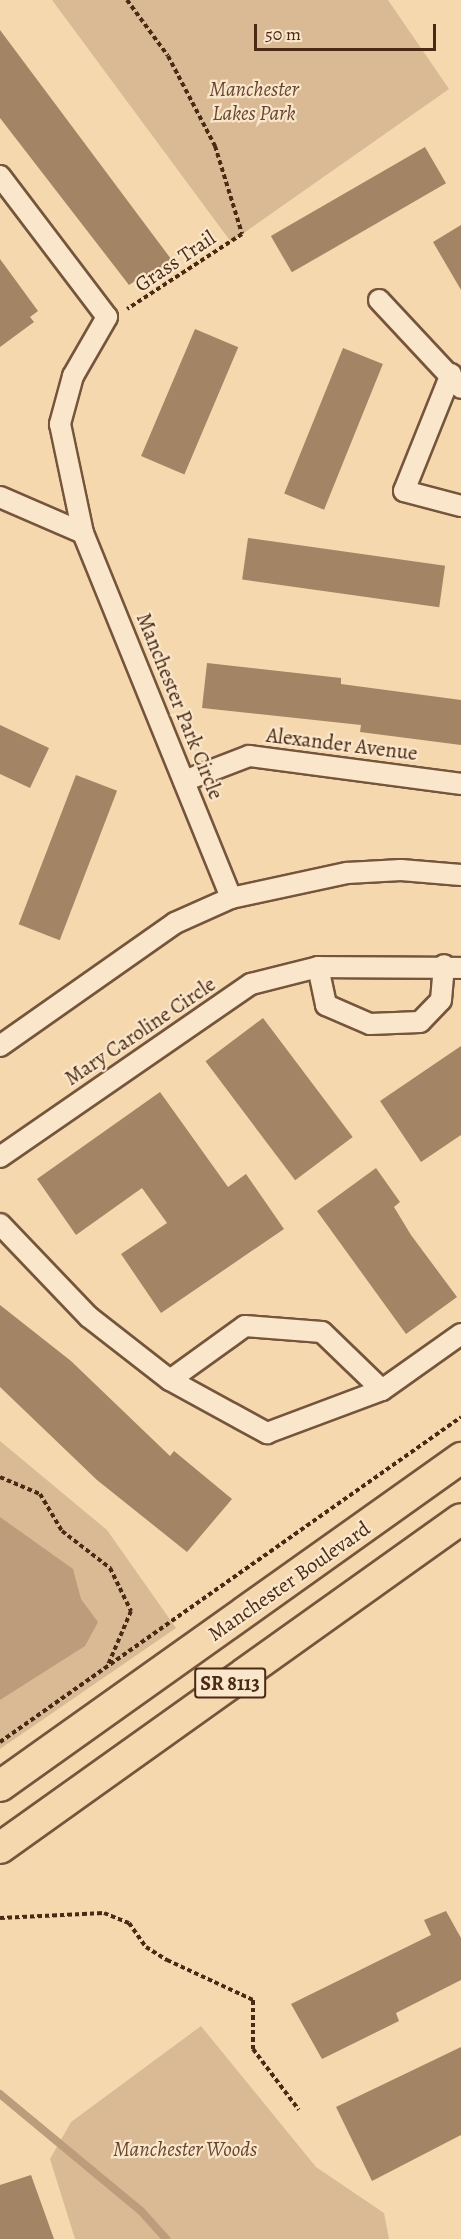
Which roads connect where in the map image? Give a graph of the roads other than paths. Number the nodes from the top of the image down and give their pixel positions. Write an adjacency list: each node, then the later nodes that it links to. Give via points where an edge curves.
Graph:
1 (0, 176): 6 (street, Manchester Park Circle, via 107,317 74,376 60,424)
2 (379, 300): 3 (street)
3 (456, 381): 5 (street, via 404,491)
4 (0, 497): 6 (street)
5 (461, 506)
6 (83, 533): 7 (street, Manchester Park Circle)
7 (184, 781): 8 (street, Alexander Avenue, via 249,756); 10 (street, Manchester Park Circle)
8 (461, 784)
9 (461, 875): 10 (street, via 401,870 347,873)
10 (231, 898): 13 (street, via 175,923)
11 (318, 967): 12 (street, Mary Caroline Circle); 12 (street, Mary Caroline Circle, via 326,1005 370,1024 420,1022 441,1000); 14 (street, Mary Caroline Circle, via 251,984)
12 (453, 967)
13 (0, 1046)
14 (0, 1157)
15 (0, 1224): 17 (street, via 89,1317)
16 (461, 1334): 18 (street)
17 (170, 1380): 18 (street, via 267,1433); 18 (street, via 245,1326 322,1332)
18 (382, 1390)
19 (461, 1458): 21 (main road, Manchester Boulevard / SR 8113)
20 (461, 1519): 22 (main road, SR 8113)
21 (0, 1786)
22 (0, 1848)

